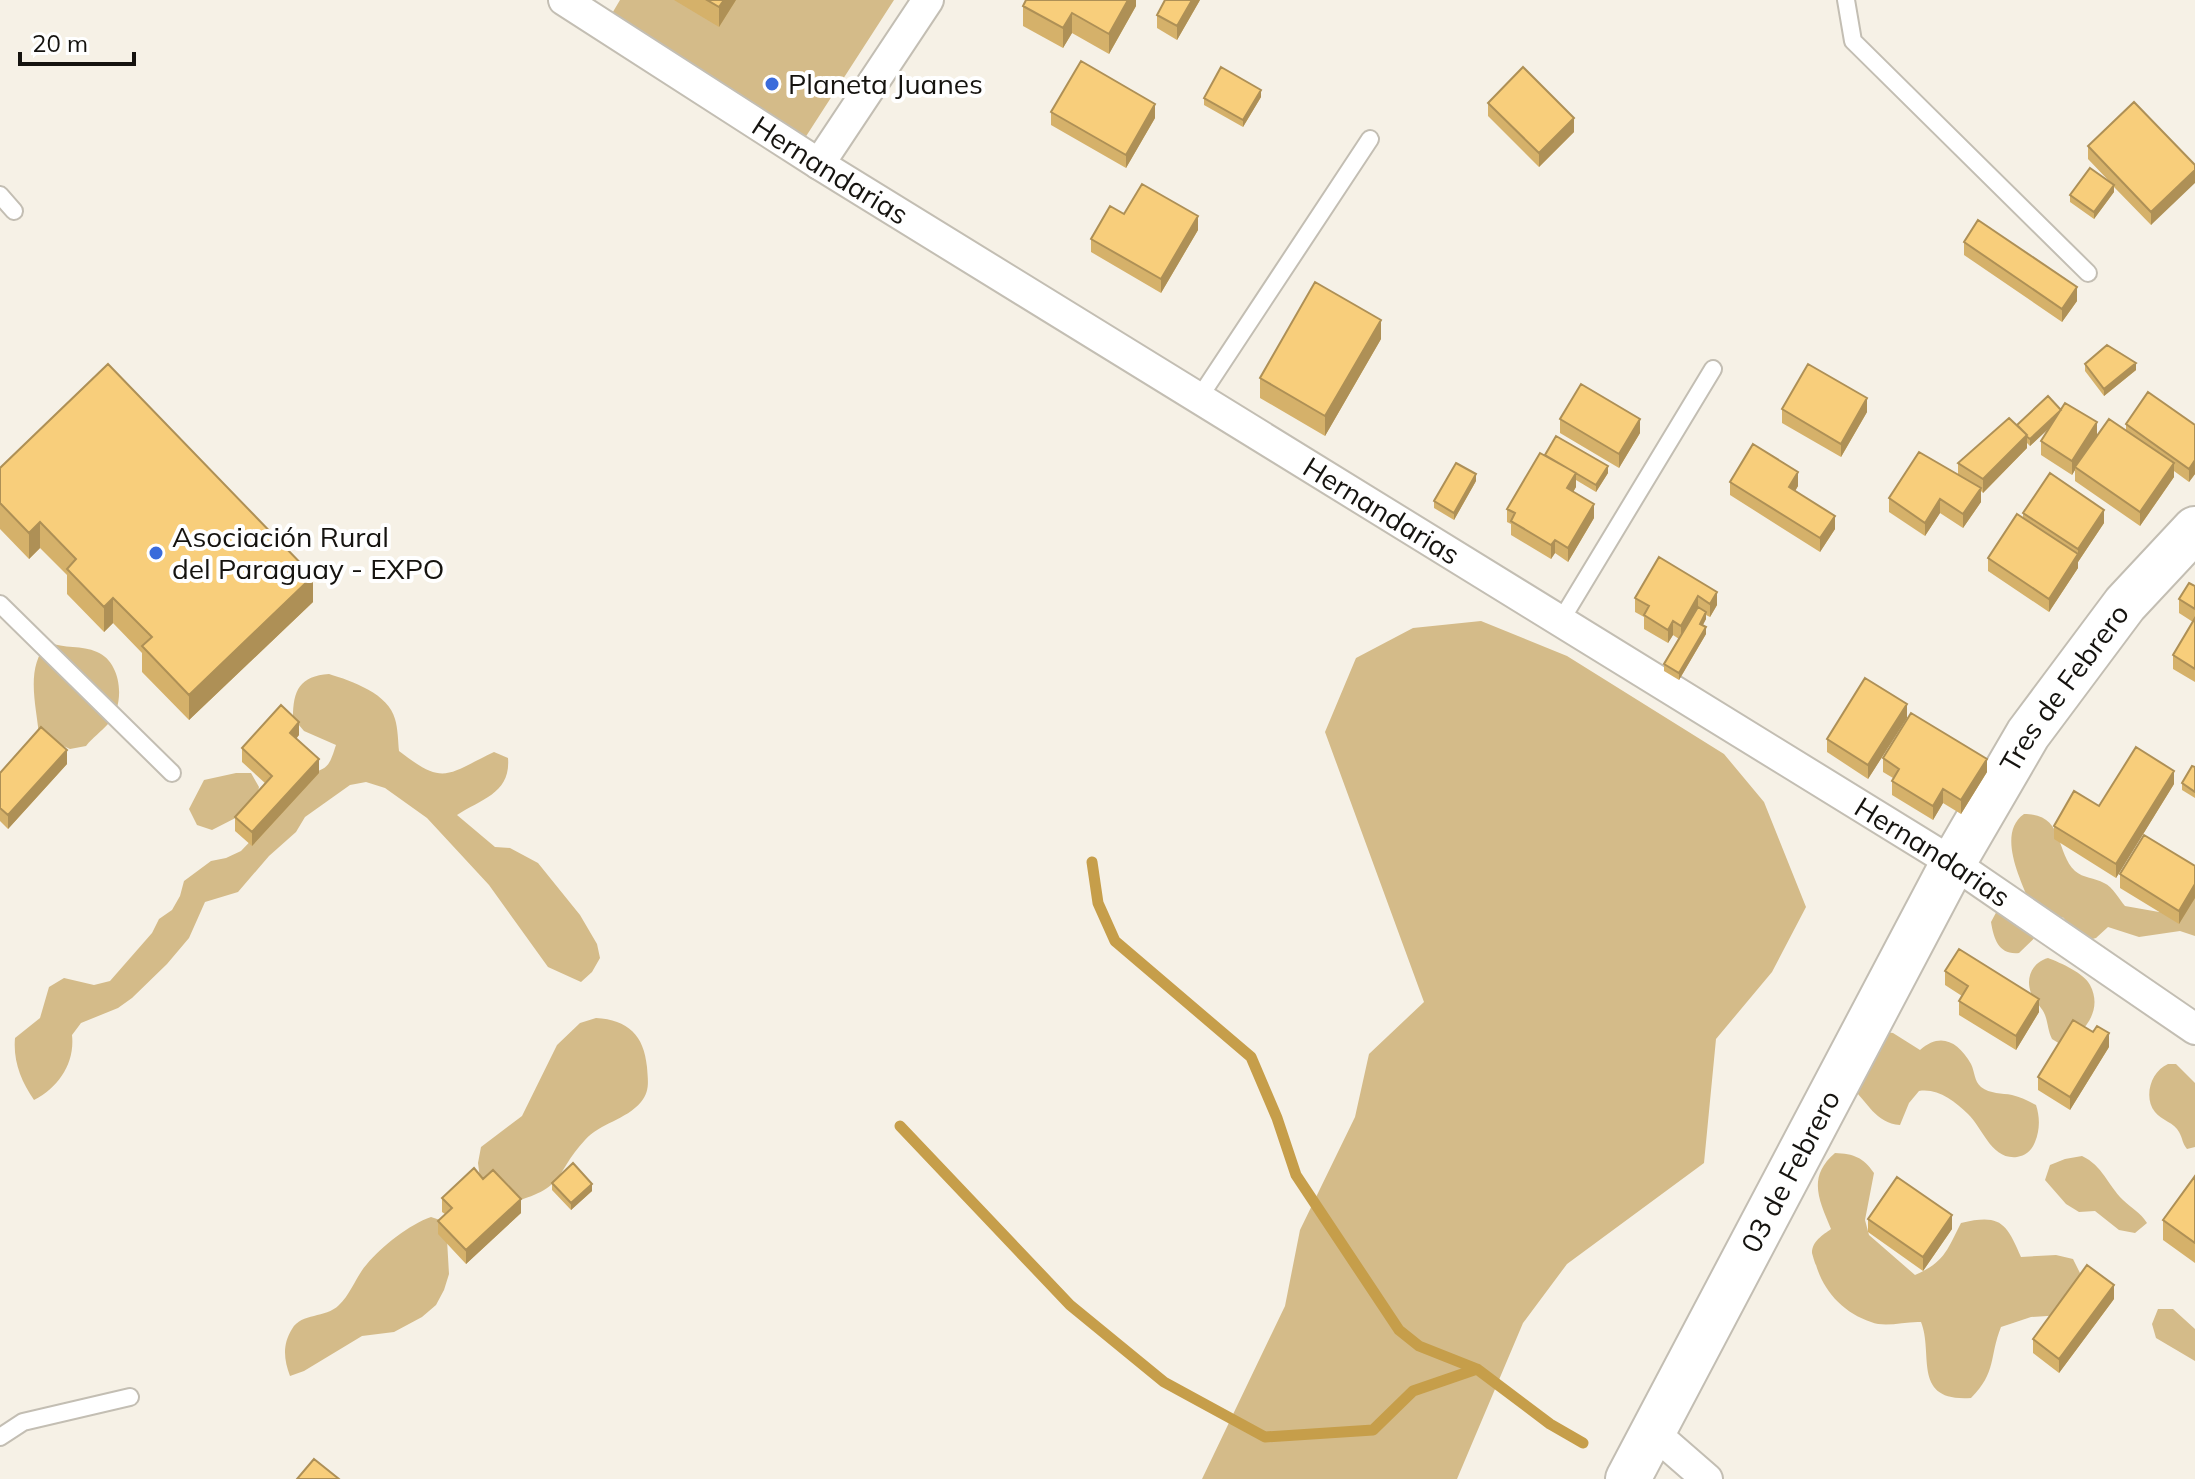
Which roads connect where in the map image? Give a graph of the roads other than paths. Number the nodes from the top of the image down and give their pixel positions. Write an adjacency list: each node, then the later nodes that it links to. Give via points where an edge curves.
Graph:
1 (564, 0): 5 (street, Hernandarias)
2 (928, 0): 5 (street)
3 (1846, 0): 8 (lane, via 1853,41)
4 (1370, 139): 10 (lane)
5 (819, 164): 10 (street, Hernandarias)
6 (0, 195): 7 (lane)
7 (14, 211)
8 (2088, 273)
9 (1713, 369): 13 (lane)
10 (1199, 398): 13 (street, Hernandarias)
11 (2195, 529): 15 (street, Tres de Febrero, via 2125,604 2028,734)
12 (0, 604): 14 (lane)
13 (1560, 622): 15 (street, Hernandarias)
14 (172, 773)
15 (1953, 863): 16 (street, Hernandarias); 18 (street, 03 de Febrero)
16 (2195, 1029)
17 (130, 1397): 19 (lane, via 23,1422)
18 (1653, 1432): 20 (street, 03 de Febrero); 21 (street)
19 (0, 1437)
20 (1628, 1479)
21 (1707, 1479)

